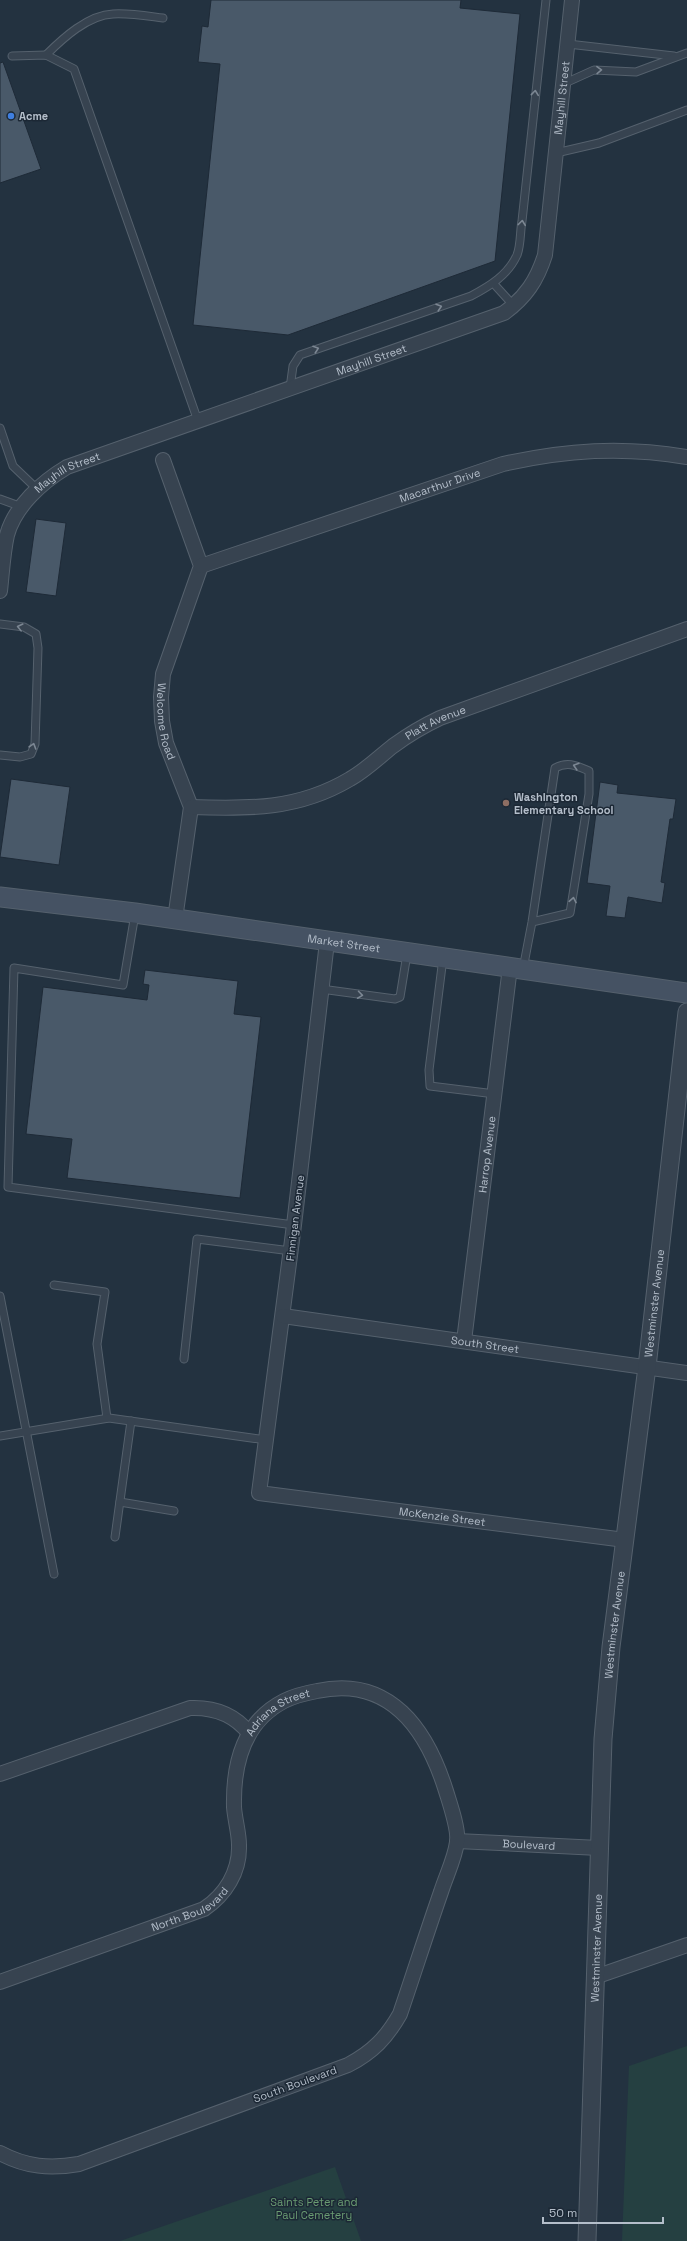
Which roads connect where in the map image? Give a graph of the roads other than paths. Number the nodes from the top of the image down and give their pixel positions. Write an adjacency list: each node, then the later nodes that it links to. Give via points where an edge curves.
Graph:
1 (546, 0): 12 (lane, one-way to 1, via 507,271 517,254)
2 (572, 0): 4 (street, Mayhill Street)
3 (163, 18): 6 (lane, via 122,14 98,18 59,42)
4 (568, 44): 8 (lane); 9 (street, Mayhill Street)
5 (687, 53): 8 (lane)
6 (46, 55): 7 (lane); 15 (lane, via 74,69)
7 (12, 56)
8 (676, 56): 9 (lane, one-way to 8, via 594,70 636,72)
9 (563, 84): 11 (street, Mayhill Street)
10 (687, 110): 11 (lane, via 599,143)
11 (556, 153): 13 (street, Mayhill Street, via 545,255 532,287)
12 (494, 284): 13 (lane); 14 (lane, one-way to 12, via 293,366 300,354 472,296)
13 (514, 306): 14 (street, Mayhill Street, via 504,313)
14 (290, 388): 15 (street, Mayhill Street)
15 (198, 421): 19 (street, Mayhill Street, via 67,467)
16 (0, 428): 19 (lane, via 13,466)
17 (687, 457): 23 (street, Macarthur Drive, via 620,450 585,450 503,464)
18 (163, 460): 23 (street)
19 (37, 489): 21 (street, Mayhill Street)
20 (0, 499): 21 (lane)
21 (23, 507): 22 (street, Mayhill Street, via 13,520)
22 (2, 552): 24 (street, Mayhill Street)
23 (201, 566): 28 (street, Welcome Road, via 163,674 161,697 166,743)
24 (0, 591)
25 (0, 624): 27 (lane, one-way to 25, via 20,757 31,754 35,744 38,648 36,634 24,627)
26 (687, 629): 28 (street, Platt Avenue, via 440,718 415,731 349,780 322,793 293,803 264,808)
27 (0, 755)
28 (191, 807): 31 (street, Welcome Road)
29 (0, 897): 30 (main road, Market Street)
30 (135, 913): 31 (main road, Market Street); 41 (lane, via 123,985 14,968 8,1187)
31 (175, 919): 33 (main road, Market Street)
32 (532, 922): 32 (lane, one-way to 32, via 570,913 589,794 589,771 575,765 563,764 555,768); 36 (lane)
33 (327, 942): 34 (main road, Market Street); 37 (street, Finnigan Avenue)
34 (407, 953): 35 (main road, Market Street); 37 (lane, one-way to 34, via 395,999 400,997)
35 (443, 958): 36 (main road, Market Street); 40 (lane, via 429,1070 430,1086)
36 (517, 968): 38 (main road, Market Street); 40 (street, Harrop Avenue)
37 (321, 989): 41 (street, Finnigan Avenue)
38 (687, 993)
39 (687, 1012): 48 (street, Westminster Avenue)
40 (495, 1094): 46 (street, Harrop Avenue)
41 (294, 1225): 42 (street, Finnigan Avenue)
42 (291, 1251): 45 (street, Finnigan Avenue); 47 (lane, via 197,1239)
43 (54, 1285): 50 (lane, via 105,1292 97,1344)
44 (0, 1296): 52 (lane)
45 (283, 1316): 46 (street, South Street); 54 (street, Finnigan Avenue)
46 (464, 1341): 48 (street, South Street)
47 (184, 1359)
48 (647, 1367): 49 (street, South Street); 59 (street, Westminster Avenue)
49 (687, 1373)
50 (107, 1418): 51 (lane); 52 (lane)
51 (132, 1421): 54 (lane); 56 (lane)
52 (25, 1432): 53 (lane); 60 (lane)
53 (0, 1436)
54 (266, 1440): 55 (street, Finnigan Avenue)
55 (259, 1493): 59 (street, McKenzie Street)
56 (120, 1502): 57 (lane); 58 (lane)
57 (174, 1511)
58 (115, 1536)
59 (625, 1540): 64 (street, Westminster Avenue, via 611,1647 604,1732)
60 (54, 1574)
61 (249, 1733): 62 (street, Adriana Street, via 232,1717 219,1710 190,1708); 63 (street, Adriana Street, via 267,1712 284,1701 303,1694 344,1688 379,1696 398,1707 412,1721 432,1752 450,1806); 67 (street, North Boulevard, via 240,1750 235,1770 234,1808 239,1846 238,1862 233,1877 224,1891 204,1909)
62 (0, 1774)
63 (457, 1841): 64 (street, Boulevard); 68 (street, South Boulevard, via 400,2014 378,2045 362,2058 79,2164 58,2168 38,2167)
64 (600, 1848): 66 (street, Westminster Avenue)
65 (687, 1945): 66 (street)
66 (595, 1977): 69 (street, Westminster Avenue)
67 (0, 1982)
68 (0, 2153)
69 (587, 2241)

